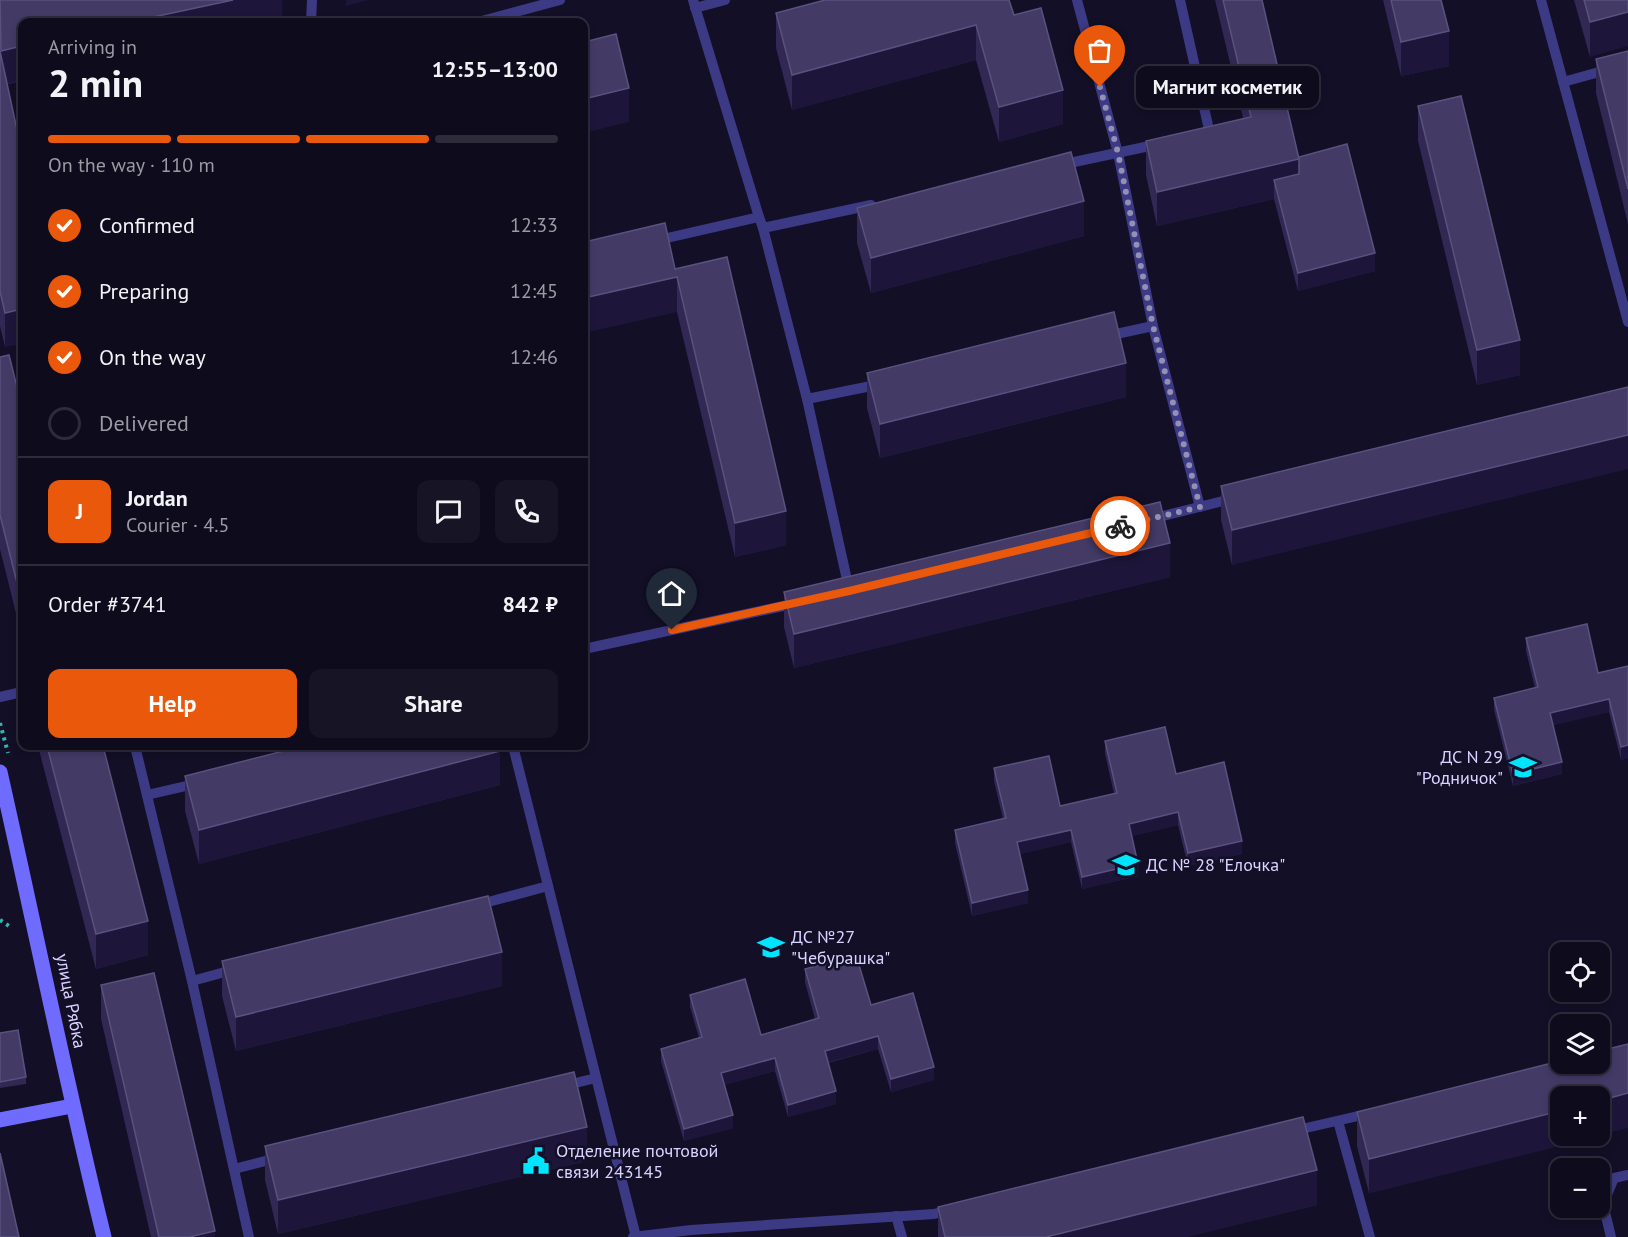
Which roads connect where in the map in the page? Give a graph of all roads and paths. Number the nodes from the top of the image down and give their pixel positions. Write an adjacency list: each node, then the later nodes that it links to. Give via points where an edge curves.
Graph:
1 (312, 0): 8 (lane)
2 (560, 0): 9 (lane)
3 (725, 0): 7 (lane)
4 (1077, 0): 14 (lane)
5 (1180, 0): 12 (lane, via 1210,134)
6 (1541, 0): 11 (lane)
7 (694, 4): 17 (lane)
8 (311, 18)
9 (493, 18)
10 (1628, 64): 11 (lane)
11 (1563, 82): 19 (lane)
12 (1198, 136)
13 (1176, 141): 14 (lane)
14 (1118, 153): 15 (lane); 20 (lane)
15 (1049, 167)
16 (878, 204): 17 (lane)
17 (761, 223): 18 (lane); 23 (lane)
18 (638, 244)
19 (1628, 322)
20 (1153, 326): 21 (lane); 25 (lane)
21 (1095, 338)
22 (888, 382): 23 (lane)
23 (807, 399): 27 (lane, via 855,590)
24 (1246, 496): 25 (lane)
25 (1200, 507): 26 (lane)
26 (1143, 521)
27 (838, 594)
28 (803, 602): 29 (lane)
29 (588, 648)
30 (18, 693): 31 (lane)
31 (0, 697)
32 (0, 716): 33 (path)
33 (1, 723)
34 (136, 750): 38 (lane)
35 (514, 750): 39 (lane)
36 (0, 772): 45 (street, улица Рябка)
37 (215, 779): 38 (lane)
38 (147, 795): 42 (lane)
39 (548, 886): 40 (lane); 43 (lane)
40 (468, 908)
41 (250, 965): 42 (lane)
42 (192, 981): 51 (lane)
43 (596, 1078): 44 (lane); 57 (lane)
44 (551, 1089)
45 (72, 1106): 47 (street); 55 (street, улица Рябка)
46 (1383, 1110): 48 (lane)
47 (0, 1119)
48 (1338, 1121): 49 (lane); 59 (lane)
49 (1280, 1134)
50 (290, 1154): 51 (lane)
51 (234, 1169): 56 (lane)
52 (1628, 1175): 60 (lane, via 1614,1178 1603,1204)
53 (957, 1208): 54 (lane)
54 (896, 1216): 57 (lane); 58 (lane)
55 (104, 1237)
56 (249, 1237)
57 (635, 1237)
58 (902, 1237)
59 (1370, 1237)
60 (1611, 1237)

